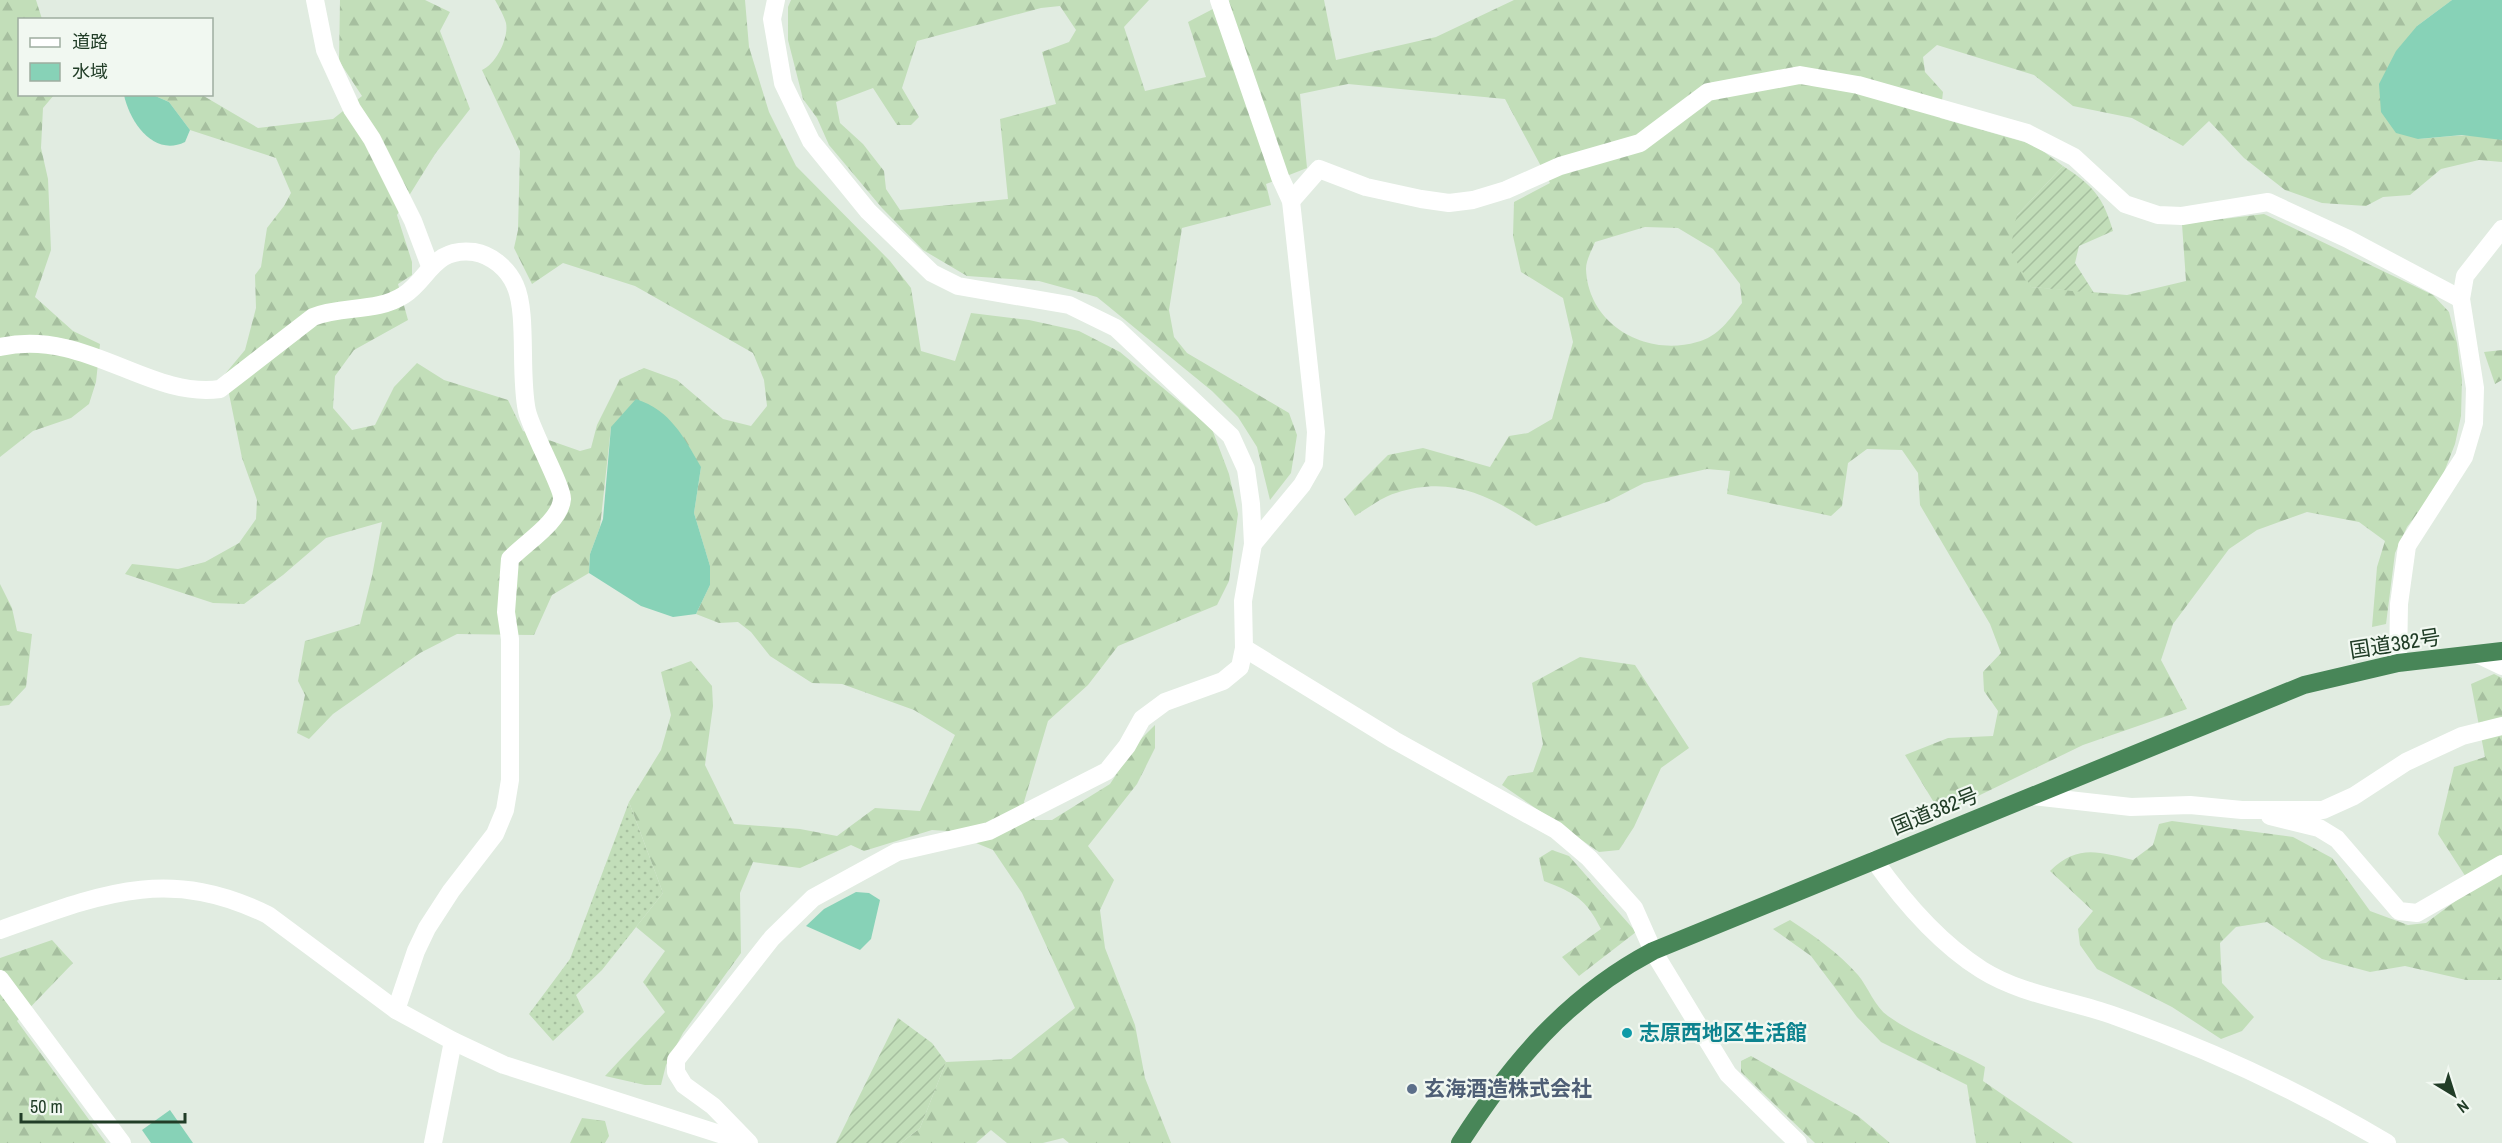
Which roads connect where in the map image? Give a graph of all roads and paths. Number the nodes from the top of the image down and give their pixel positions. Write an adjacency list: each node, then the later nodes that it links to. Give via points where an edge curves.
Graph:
1 (315, 0): 6 (street, via 325,50 413,221)
2 (776, 0): 9 (street, via 772,19 776,52 792,104 811,141 868,211 932,273 950,282 1069,305 1116,328 1232,436 1246,469)
3 (1219, 0): 4 (street)
4 (1291, 201): 7 (street, via 1319,169 1366,187 1421,199 1449,203 1473,200 1560,166 1640,143 1708,92 1800,75 1858,86 2027,133 2074,157 2125,204 2158,215 2182,216 2268,202); 9 (street, via 1316,432 1314,464 1302,485)
5 (2502, 229): 7 (street, via 2465,276)
6 (430, 266): 8 (street, via 406,294 380,306 328,311 313,317 220,389 206,391 170,385 99,356 53,344); 23 (street, via 453,254 474,252 491,257 516,286 527,412 562,496 560,513 510,559 506,612 510,639 510,780 505,810 495,834 428,928)
7 (2461, 298): 13 (street, via 2475,388 2474,423 2464,457 2407,546 2399,604)
8 (0, 347)
9 (1253, 544): 10 (street, via 1243,601)
10 (1244, 648): 21 (street, via 1394,740 1556,830 1589,858 1634,908); 27 (street, via 1240,667 1223,681 1165,702 1142,719 1127,747 1107,771 988,831 897,852 813,898 772,938 676,1060 676,1072 684,1085 713,1106)
11 (2502, 651): 12 (highway, 国道382号)
12 (2479, 655): 13 (highway, 国道382号); 14 (street)
13 (2398, 663): 16 (highway, 国道382号, via 2304,685)
14 (2502, 666)
15 (2502, 726): 17 (street, via 2462,736 2406,762 2354,796 2323,810)
16 (2033, 796): 17 (street, via 2132,807 2190,805); 18 (highway, 国道382号)
17 (2242, 810): 19 (street, via 2319,828 2337,839 2399,911 2417,913)
18 (1874, 860): 21 (highway, 国道382号); 30 (street, via 1893,887 1954,952 2010,985 2115,1016 2241,1066 2328,1107)
19 (2502, 864)
20 (0, 930): 23 (street, via 127,890 189,889 245,903 268,915)
21 (1653, 951): 28 (highway, 国道382号, via 1615,972 1536,1040); 29 (street, via 1728,1074)
22 (0, 979): 25 (street)
23 (396, 1010): 24 (street)
24 (453, 1041): 26 (street); 27 (street, via 504,1065)
25 (122, 1143)
26 (433, 1143)
27 (748, 1143)
28 (1460, 1143)
29 (1798, 1143)
30 (2387, 1143)

